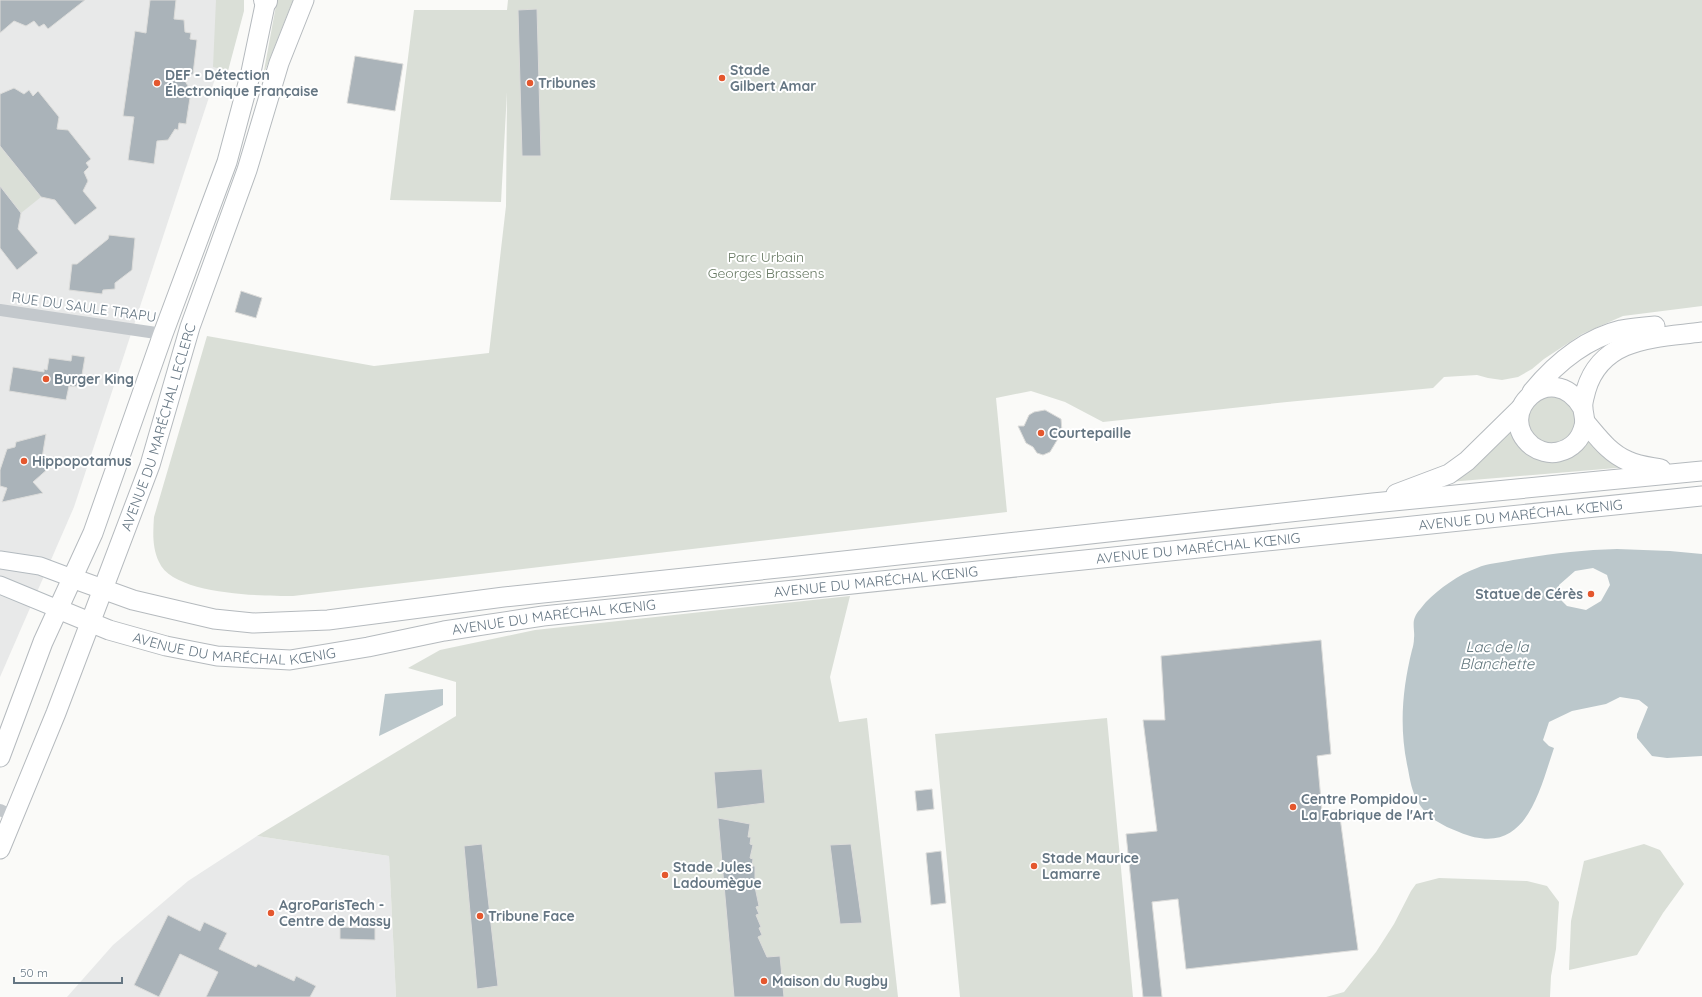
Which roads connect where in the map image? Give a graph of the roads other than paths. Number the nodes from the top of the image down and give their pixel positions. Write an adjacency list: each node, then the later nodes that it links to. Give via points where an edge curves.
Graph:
1 (266, 0): 6 (main road, AVENUE DU MARÉCHAL LECLERC, via 251,72 227,162)
2 (304, 0): 17 (main road, AVENUE DU MARÉCHAL LECLERC, via 279,63 247,170 190,326 150,465)
3 (0, 310): 6 (street, RUE DU SAULE TRAPU)
4 (1702, 320): 7 (main road, via 1622,330 1598,338 1565,358 1548,372)
5 (1702, 332): 9 (main road, via 1635,341 1615,350 1598,365 1589,383)
6 (163, 334): 15 (main road, AVENUE DU MARÉCHAL LECLERC, via 93,533)
7 (1532, 393): 8 (main road); 9 (main road, via 1540,388 1560,387 1577,398)
8 (1520, 409): 9 (main road, via 1518,420 1526,441 1545,452 1567,449 1576,442 1582,433); 13 (main road, via 1467,461 1449,474)
9 (1584, 414): 11 (main road, via 1603,445 1614,454 1629,462)
10 (1702, 471): 11 (main road, AVENUE DU MARÉCHAL KŒNIG)
11 (1678, 473): 13 (main road, AVENUE DU MARÉCHAL KŒNIG)
12 (1702, 496): 19 (main road, AVENUE DU MARÉCHAL KŒNIG, via 543,616 444,631 290,660 217,656 166,646)
13 (1373, 503): 17 (main road, AVENUE DU MARÉCHAL KŒNIG, via 504,597 328,620 253,623 214,619 133,600)
14 (0, 560): 15 (street, via 40,566)
15 (72, 578): 17 (main road, AVENUE DU MARÉCHAL KŒNIG); 18 (main road, AVENUE DU MARÉCHAL LECLERC)
16 (0, 585): 18 (street)
17 (103, 590): 19 (main road, AVENUE DU MARÉCHAL LECLERC)
18 (58, 609): 19 (main road, AVENUE DU MARÉCHAL KŒNIG); 20 (main road, AVENUE DU MARÉCHAL LECLERC)
19 (90, 622): 21 (main road, AVENUE DU MARÉCHAL LECLERC, via 56,713)
20 (0, 757)
21 (7, 813): 22 (main road, AVENUE DU MARÉCHAL LECLERC)
22 (0, 849)

